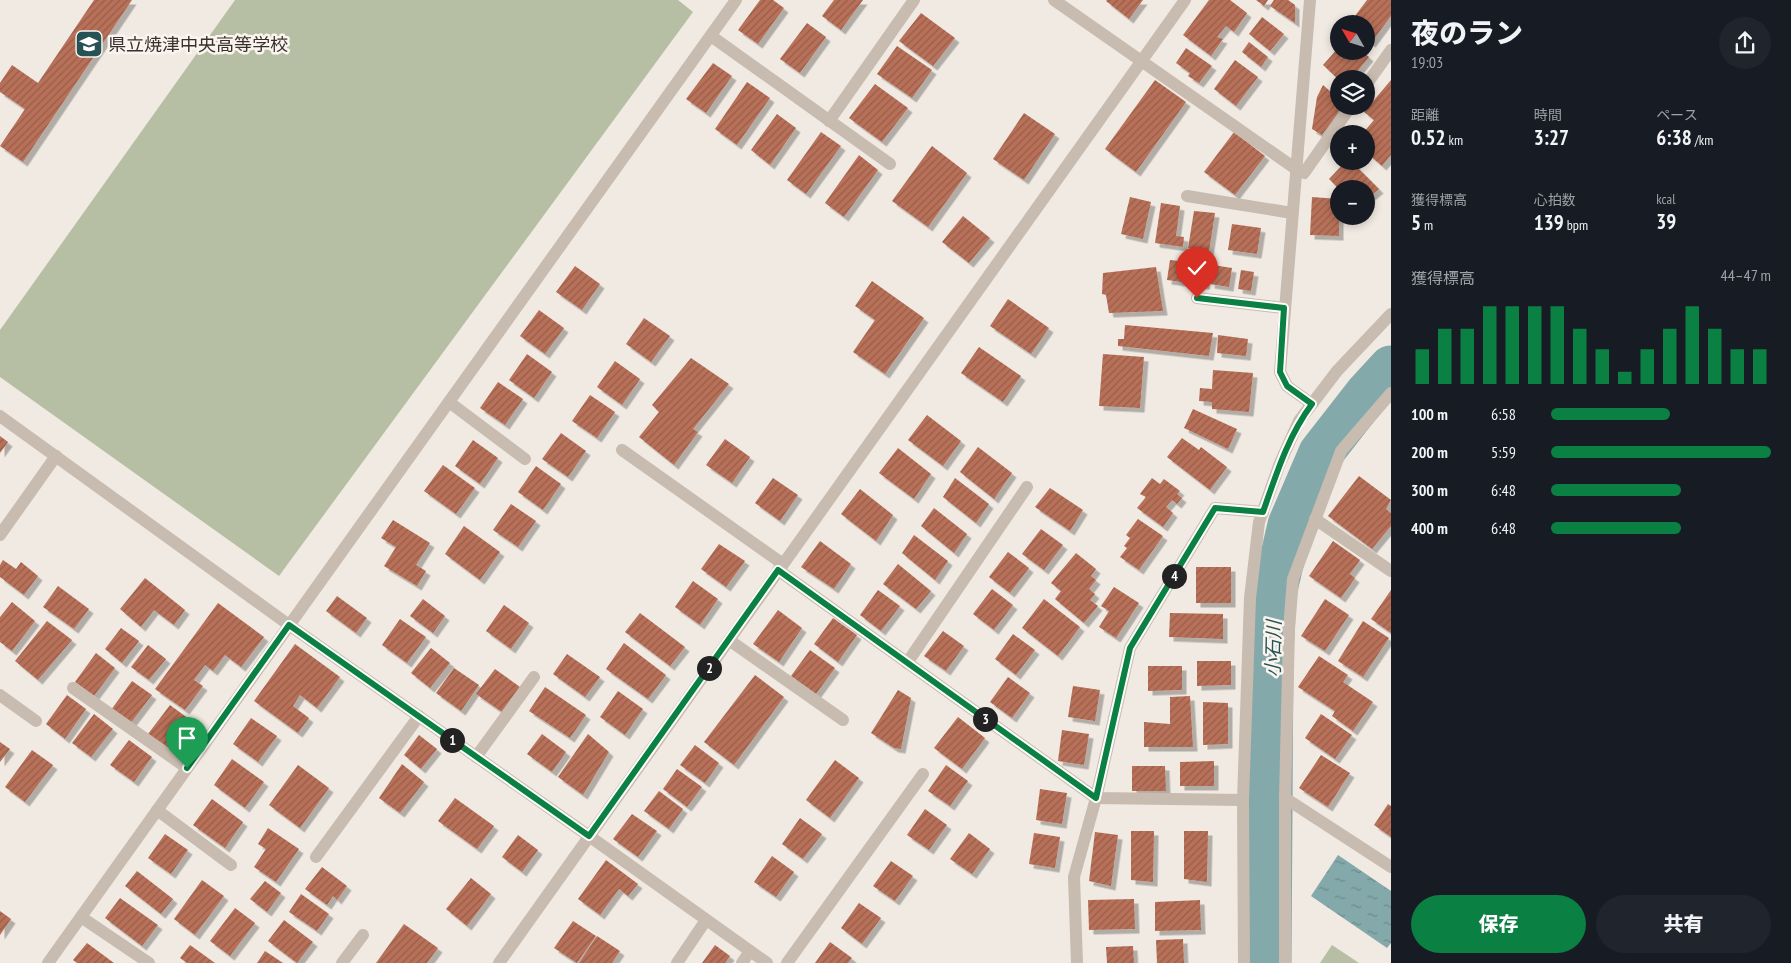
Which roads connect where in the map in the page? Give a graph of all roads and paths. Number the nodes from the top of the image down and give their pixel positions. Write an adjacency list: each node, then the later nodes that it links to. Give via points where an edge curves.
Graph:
1 (736, 0): 6 (street)
2 (914, 0): 11 (street)
3 (1054, 0): 8 (street)
4 (1185, 0): 8 (street)
5 (1310, 0): 13 (street)
6 (711, 36): 11 (street); 20 (street)
7 (1391, 50): 9 (street)
8 (1141, 62): 13 (street); 30 (street)
9 (1375, 72)
10 (1345, 115): 13 (street, via 1304,172)
11 (829, 121): 12 (street)
12 (890, 164)
13 (1296, 169): 15 (street)
14 (1187, 196): 15 (street)
15 (1292, 213): 17 (street)
16 (1197, 298): 17 (street)
17 (1284, 308): 21 (street, via 1280,372 1287,386)
18 (1391, 314): 21 (street, via 1337,371)
19 (1391, 393): 28 (street, via 1341,451)
20 (449, 402): 25 (street); 32 (street)
21 (1312, 404): 27 (street, via 1299,421)
22 (0, 416): 24 (street)
23 (622, 450): 30 (street)
24 (56, 456): 29 (street); 32 (street)
25 (525, 459)
26 (1027, 487): 34 (street)
27 (1263, 512): 44 (street, via 1215,508 1130,648); 46 (street, via 1250,598)
28 (1315, 519): 31 (street); 45 (street, via 1293,579)
29 (0, 535)
30 (780, 567): 33 (street); 34 (street)
31 (1391, 571)
32 (289, 625): 38 (street); 42 (street)
33 (728, 640): 39 (street); 48 (street)
34 (907, 663): 44 (street)
35 (534, 677): 41 (street)
36 (73, 688): 42 (street)
37 (0, 695): 40 (street)
38 (419, 716): 41 (street); 49 (street)
39 (843, 720)
40 (36, 721)
41 (476, 757): 48 (street)
42 (187, 768): 47 (street)
43 (923, 774): 63 (street)
44 (1096, 798): 46 (street); 64 (street, via 1074,877)
45 (1284, 798): 51 (street); 66 (street)
46 (1244, 800): 65 (street)
47 (157, 810): 50 (street); 52 (street)
48 (589, 836): 53 (street); 59 (street)
49 (316, 857)
50 (231, 865)
51 (1391, 867)
52 (81, 917): 56 (street); 57 (street)
53 (706, 920): 55 (street); 60 (street)
54 (363, 935): 58 (street)
55 (750, 951): 61 (street); 62 (street)
56 (48, 963)
57 (149, 963)
58 (342, 963)
59 (499, 963)
60 (677, 963)
61 (742, 963)
62 (767, 963)
63 (787, 963)
64 (1077, 963)
65 (1244, 963)
66 (1285, 963)

